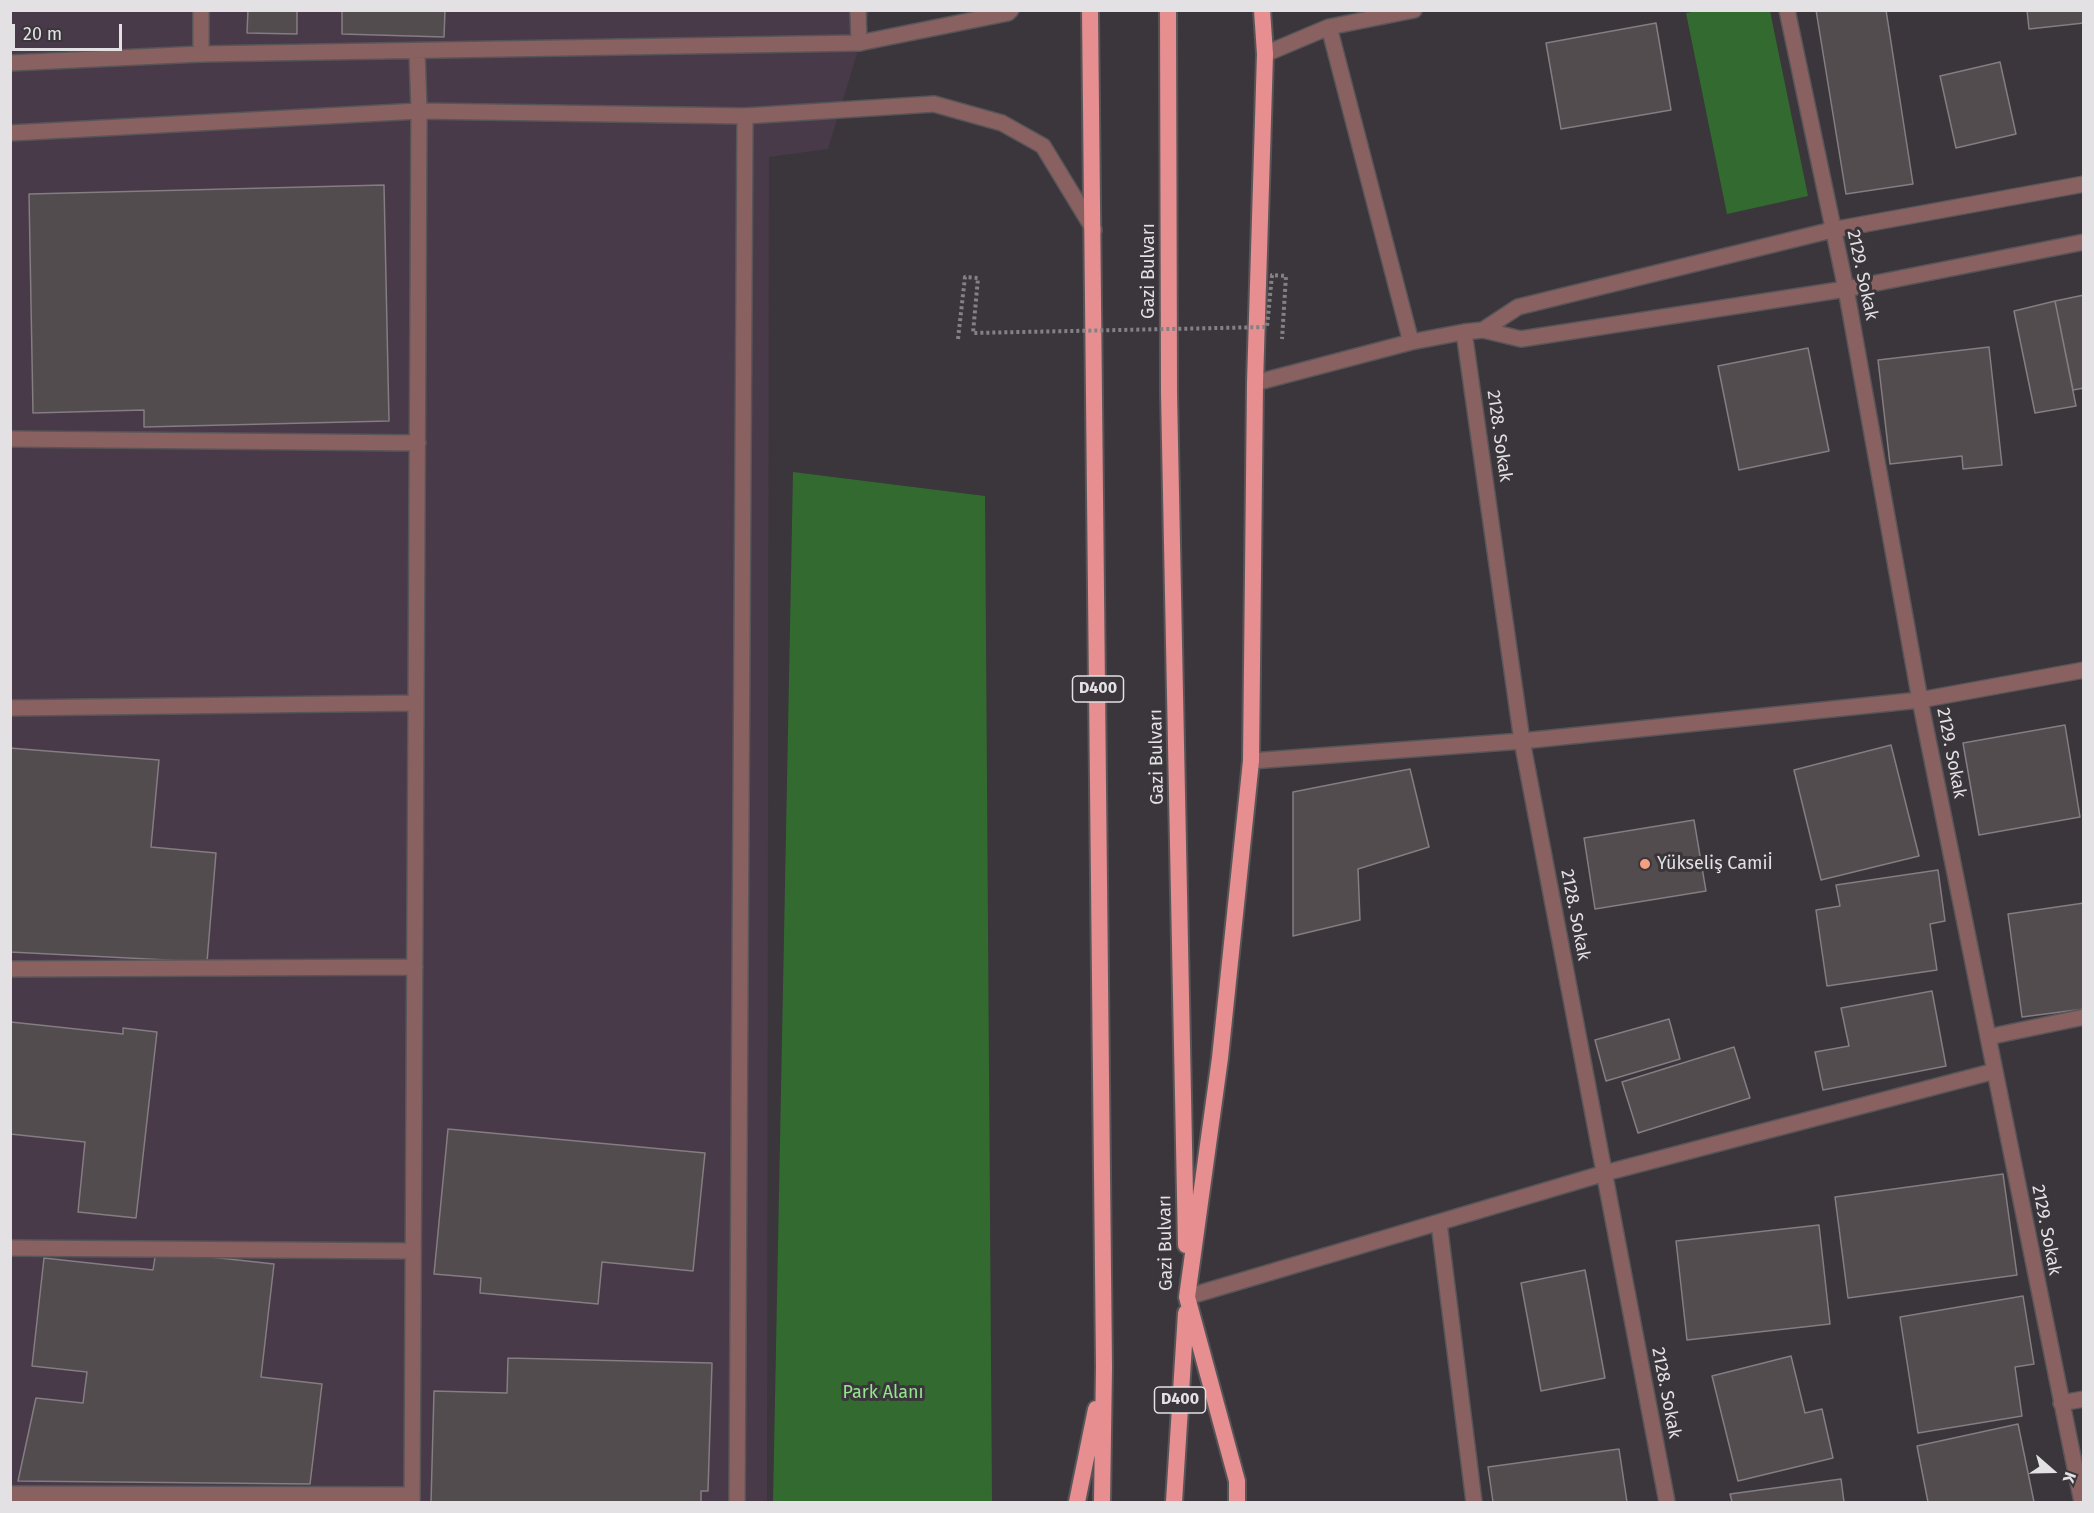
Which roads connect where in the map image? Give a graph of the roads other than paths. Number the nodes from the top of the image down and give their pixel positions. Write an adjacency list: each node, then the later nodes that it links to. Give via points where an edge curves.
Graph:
1 (201, 10): 12 (street)
2 (858, 10): 10 (street)
3 (1011, 10): 10 (street)
4 (1090, 10): 19 (highway, D400)
5 (1168, 10): 44 (highway, Gazi Bulvarı / D400, via 1170,405)
6 (1262, 10): 13 (highway)
7 (1414, 10): 9 (street)
8 (1786, 10): 20 (street, 2129. Sokak)
9 (1329, 27): 13 (street); 25 (street)
10 (859, 43): 11 (street)
11 (417, 51): 12 (street); 15 (street)
12 (201, 54): 14 (street)
13 (1265, 54): 26 (highway)
14 (10, 63)
15 (419, 111): 16 (street); 17 (street); 28 (street)
16 (745, 116): 19 (street, via 934,104 1002,123 1043,146); 50 (street)
17 (10, 133)
18 (2084, 184): 20 (street)
19 (1094, 230): 45 (highway, D400)
20 (1832, 230): 22 (street, 2129. Sokak); 23 (street, via 1518,307)
21 (2084, 242): 22 (street)
22 (1846, 289): 23 (street, via 1521,339); 30 (street, 2129. Sokak)
23 (1483, 330): 24 (street)
24 (1464, 332): 25 (street); 33 (street, 2128. Sokak)
25 (1411, 342): 26 (street)
26 (1255, 383): 34 (highway)
27 (10, 439): 28 (street)
28 (418, 443): 31 (street)
29 (2084, 670): 30 (street)
30 (1920, 700): 33 (street); 38 (street, 2129. Sokak)
31 (416, 703): 32 (street); 35 (street)
32 (10, 708)
33 (1522, 741): 34 (street); 40 (street, 2128. Sokak)
34 (1251, 761): 44 (highway, via 1220,1058)
35 (415, 967): 36 (street); 43 (street)
36 (10, 969)
37 (2084, 1017): 38 (street)
38 (1988, 1036): 39 (street, 2129. Sokak)
39 (1995, 1071): 40 (street); 47 (street, 2129. Sokak)
40 (1605, 1173): 41 (street); 56 (street, 2128. Sokak)
41 (1439, 1223): 44 (street); 55 (street)
42 (10, 1248): 43 (street)
43 (413, 1251): 49 (street)
44 (1187, 1297): 53 (highway, Gazi Bulvarı / D400); 54 (highway, via 1237,1481)
45 (1104, 1366): 51 (highway); 52 (highway, D400)
46 (2084, 1399): 47 (street)
47 (2061, 1403): 57 (street, 2129. Sokak)
48 (10, 1494): 49 (street)
49 (412, 1499)
50 (737, 1503)
51 (1077, 1503)
52 (1102, 1503)
53 (1174, 1503)
54 (1237, 1503)
55 (1474, 1503)
56 (1667, 1503)
57 (2082, 1503)

